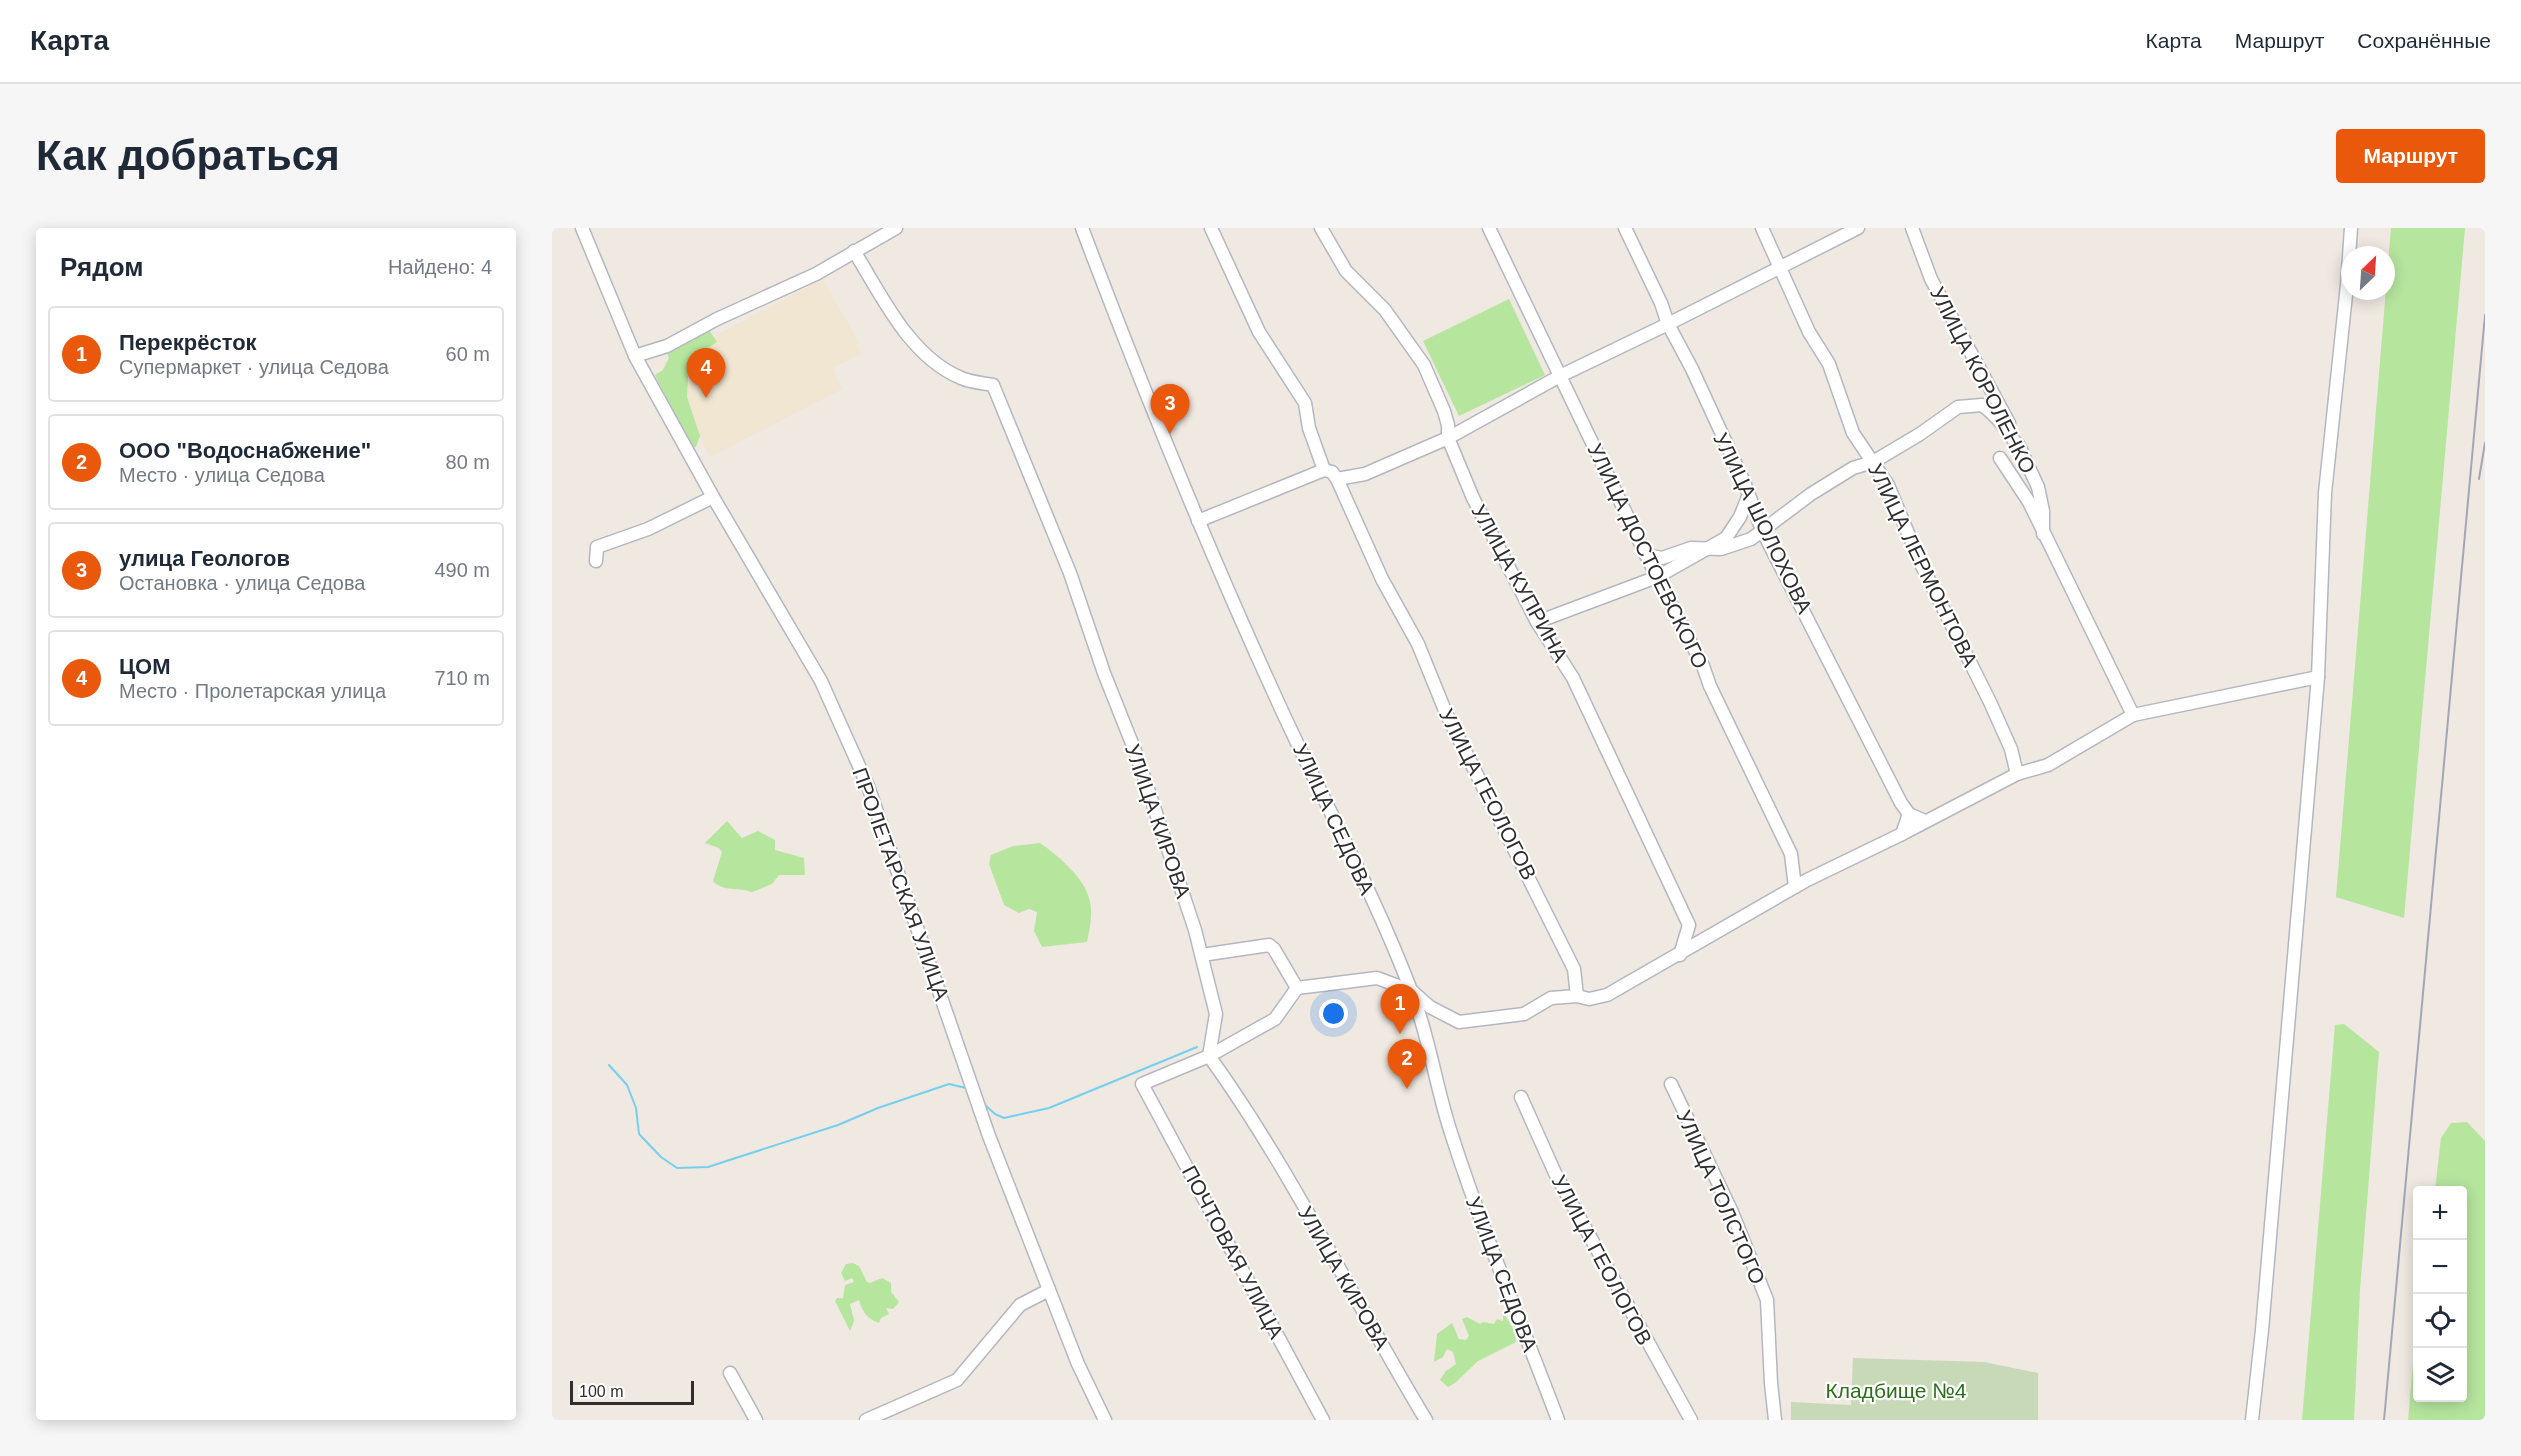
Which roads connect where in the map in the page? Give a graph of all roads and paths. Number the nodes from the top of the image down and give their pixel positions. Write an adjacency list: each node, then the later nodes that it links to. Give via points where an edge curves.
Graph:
1 (582, 228): 15 (street, ПРОЛЕТАРСКАЯ УЛИЦА)
2 (896, 228): 12 (street)
3 (1082, 228): 25 (street, УЛИЦА СЕДОВА)
4 (1211, 228): 21 (street, via 1259,332 1305,403)
5 (1321, 228): 17 (street, УЛИЦА КУПРИНА, via 1346,271 1385,310 1424,365 1444,411)
6 (1489, 228): 16 (street, УЛИЦА ДОСТОЕВСКОГО)
7 (1625, 228): 14 (street, УЛИЦА ШОЛОХОВА)
8 (1762, 228): 13 (street, УЛИЦА ЛЕРМОНТОВА)
9 (1858, 228): 13 (street)
10 (1912, 228): 18 (street, УЛИЦА КОРОЛЕНКО, via 1923,262)
11 (2351, 228): 33 (street, via 2325,493)
12 (854, 251): 15 (street, via 816,274 667,346); 42 (street, УЛИЦА КИРОВА, via 901,328 922,351 954,375 993,385 1070,573 1137,756)
13 (1780, 268): 14 (street); 20 (street, УЛИЦА ЛЕРМОНТОВА, via 1809,332 1829,364 1853,433)
14 (1668, 324): 16 (street); 23 (street, УЛИЦА ШОЛОХОВА)
15 (635, 356): 24 (street, ПРОЛЕТАРСКАЯ УЛИЦА)
16 (1560, 376): 17 (street); 29 (street, УЛИЦА ДОСТОЕВСКОГО)
17 (1448, 438): 22 (street, via 1365,474); 32 (street, УЛИЦА КУПРИНА, via 1473,498)
18 (2021, 451): 20 (street, via 1994,413 1982,405 1958,406); 27 (street, УЛИЦА КОРОЛЕНКО, via 2038,487)
19 (2000, 458): 27 (street, УЛИЦА КОРОЛЕНКО, via 2029,502)
20 (1873, 462): 26 (street, via 1853,468); 35 (street, УЛИЦА ЛЕРМОНТОВА, via 1888,485 1920,562 1990,702 2011,749)
21 (1324, 470): 22 (street); 25 (street)
22 (1337, 479): 46 (street, УЛИЦА ГЕОЛОГОВ, via 1382,579 1418,644 1446,712 1561,940 1574,969)
23 (1748, 496): 26 (street, УЛИЦА ШОЛОХОВА); 28 (street, via 1726,538)
24 (713, 497): 30 (street, via 648,530 597,547); 51 (street, ПРОЛЕТАРСКАЯ УЛИЦА, via 821,681 868,786 969,1081)
25 (1198, 521): 45 (street, УЛИЦА СЕДОВА)
26 (1762, 530): 28 (street, via 1751,539); 36 (street, УЛИЦА ШОЛОХОВА)
27 (2043, 534): 34 (street, УЛИЦА КОРОЛЕНКО)
28 (1706, 550): 29 (street, via 1691,548 1662,558); 31 (street)
29 (1646, 555): 31 (street, УЛИЦА ДОСТОЕВСКОГО)
30 (596, 561)
31 (1657, 577): 32 (street); 39 (street, УЛИЦА ДОСТОЕВСКОГО, via 1787,845)
32 (1537, 622): 40 (street, УЛИЦА КУПРИНА, via 1573,678)
33 (2318, 677): 34 (street); 61 (street)
34 (2133, 715): 35 (street, via 2048,765)
35 (2017, 774): 37 (street)
36 (1909, 814): 37 (street); 38 (street)
37 (1925, 821): 38 (street)
38 (1902, 834): 39 (street)
39 (1795, 887): 41 (street)
40 (1689, 925): 41 (street); 43 (street)
41 (1711, 937): 43 (street)
42 (1202, 955): 44 (street, via 1269,945); 48 (street, УЛИЦА КИРОВА, via 1216,1014)
43 (1680, 955): 46 (street, via 1607,995 1589,999)
44 (1297, 988): 45 (street, via 1377,978); 48 (street, via 1275,1019)
45 (1412, 991): 47 (street, УЛИЦА СЕДОВА)
46 (1577, 996): 47 (street, via 1551,998 1524,1014 1459,1022)
47 (1425, 1012): 58 (street, УЛИЦА СЕДОВА, via 1450,1133)
48 (1209, 1056): 56 (street, ПОЧТОВАЯ УЛИЦА, via 1143,1084); 57 (street, УЛИЦА КИРОВА, via 1237,1095 1333,1255)
49 (1671, 1084): 60 (street, УЛИЦА ТОЛСТОГО, via 1732,1212 1767,1300)
50 (1521, 1097): 59 (street, УЛИЦА ГЕОЛОГОВ, via 1555,1173)
51 (1049, 1290): 54 (street, via 1020,1305 957,1380); 55 (street, ПРОЛЕТАРСКАЯ УЛИЦА)
52 (730, 1373): 53 (street)
53 (756, 1420)
54 (866, 1420)
55 (1105, 1420)
56 (1323, 1420)
57 (1426, 1420)
58 (1558, 1420)
59 (1690, 1420)
60 (1775, 1420)
61 (2252, 1420)

